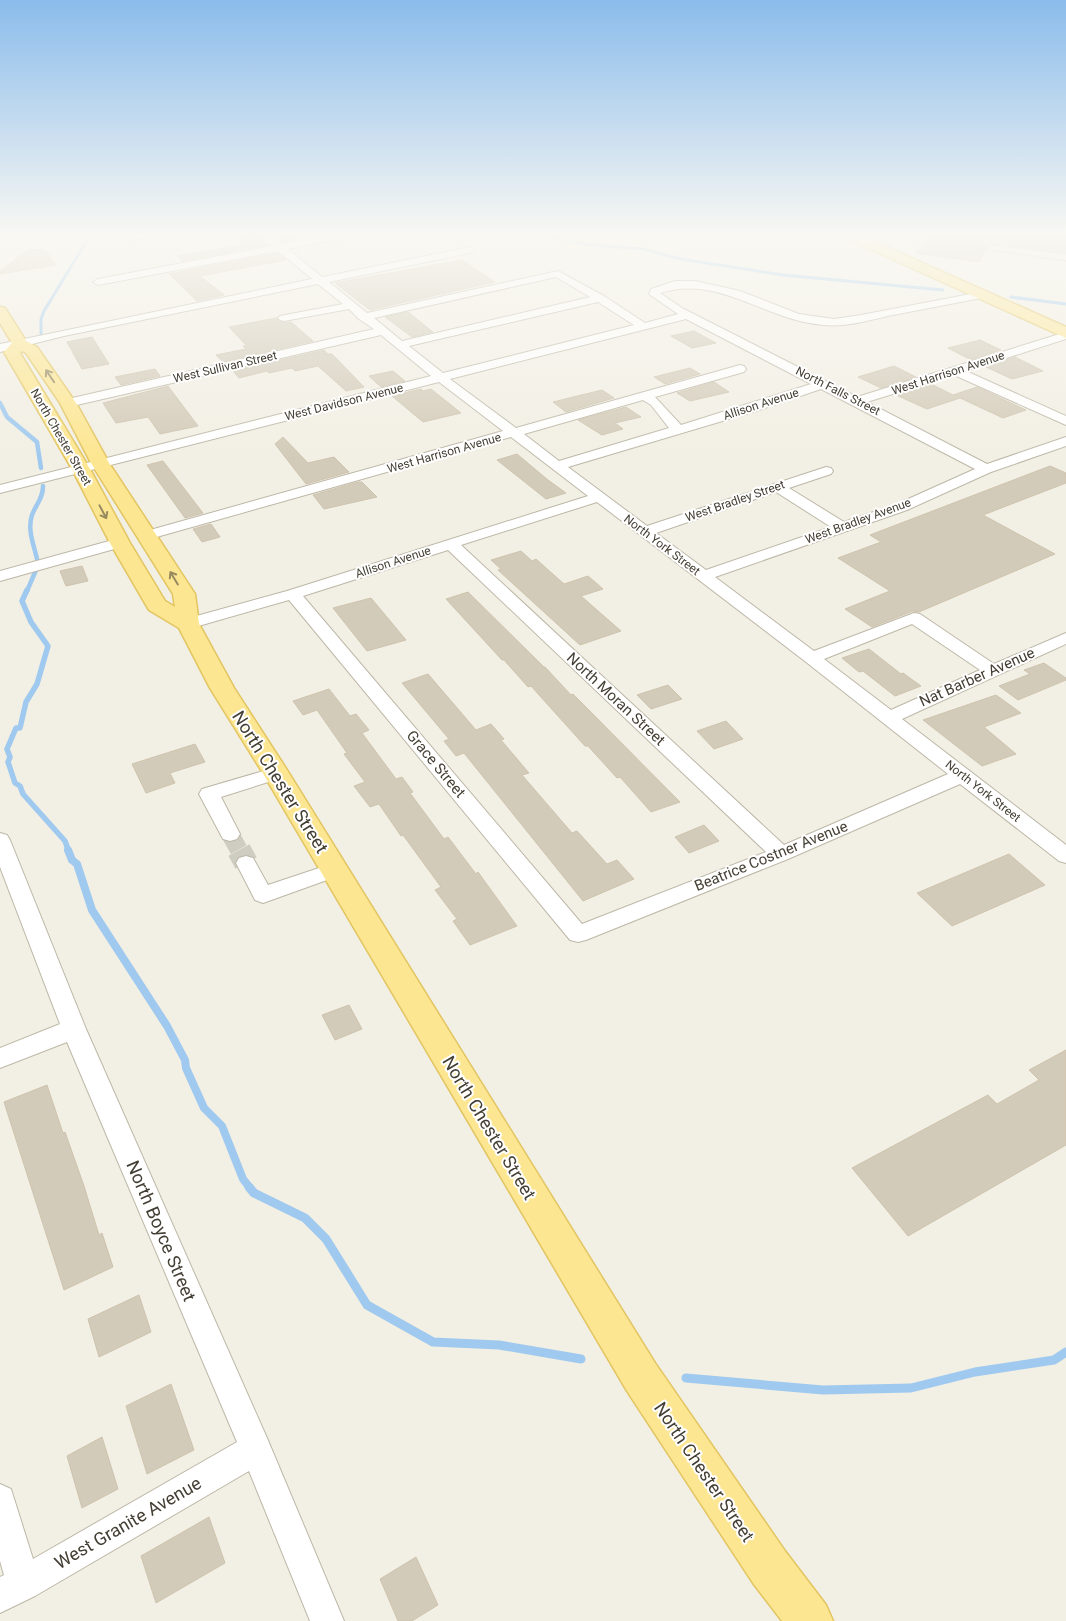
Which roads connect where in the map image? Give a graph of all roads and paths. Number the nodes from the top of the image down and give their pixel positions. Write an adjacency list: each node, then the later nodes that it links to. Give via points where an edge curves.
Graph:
1 (191, 308): 18 (street)
2 (340, 308): 13 (street)
3 (351, 308): 14 (street, North York Street)
4 (410, 308): 14 (street)
5 (559, 308): 19 (street)
6 (615, 308): 15 (street)
7 (675, 308): 12 (street, North Falls Street)
8 (772, 308): 9 (street, North Falls Street, via 827,323)
9 (916, 308)
10 (1009, 308): 17 (main road)
11 (0, 311): 18 (main road, North Chester Street)
12 (688, 315): 15 (street, West Davidson Avenue); 24 (street, North Falls Street)
13 (284, 318)
14 (364, 318): 16 (street, North York Street)
15 (641, 325): 23 (street, West Davidson Avenue)
16 (382, 331): 19 (street, North York Street); 26 (street, West Sullivan Street)
17 (1066, 334): 22 (street, West Harrison Avenue)
18 (20, 344): 20 (street); 26 (main road, North Chester Street, one-way to 18, via 32,350); 34 (main road, North Chester Street, via 12,352)
19 (400, 345): 23 (street, North York Street)
20 (0, 348)
21 (740, 369): 25 (street, West Harrison Avenue)
22 (956, 370): 27 (street, West Harrison Avenue); 28 (street)
23 (440, 377): 30 (street, North York Street); 32 (street, West Davidson Avenue)
24 (822, 384): 27 (street, North Falls Street); 29 (street, Allison Avenue)
25 (645, 396): 29 (street, via 655,402); 30 (street, West Harrison Avenue)
26 (68, 402): 32 (main road, North Chester Street)
27 (858, 402): 35 (street, North Falls Street)
28 (1066, 420)
29 (678, 430): 33 (street, Allison Avenue)
30 (514, 433): 33 (street, North York Street); 42 (street, West Harrison Avenue)
31 (1066, 441): 35 (street, West Bradley Avenue)
32 (100, 463): 34 (street, West Davidson Avenue); 42 (main road, North Chester Street)
33 (556, 466): 39 (street, North York Street)
34 (80, 468): 38 (street, West Davidson Avenue); 43 (main road, North Chester Street, one-way to 43)
35 (986, 469): 40 (street, West Bradley Avenue, via 902,506)
36 (826, 471): 37 (street, West Bradley Street)
37 (777, 487): 40 (street); 41 (street, West Bradley Street)
38 (0, 489)
39 (598, 497): 41 (street, North York Street); 44 (street, Allison Avenue)
40 (841, 527): 46 (street, West Bradley Avenue)
41 (644, 532): 46 (street, North York Street)
42 (148, 535): 48 (main road, North Chester Street, one-way to 42, via 184,594)
43 (120, 544): 45 (street); 48 (main road, North Chester Street, via 157,605)
44 (451, 544): 47 (street, Allison Avenue); 57 (street, North Moran Street)
45 (0, 576)
46 (704, 576): 50 (street, North York Street)
47 (293, 594): 48 (street, Allison Avenue); 61 (street, Grace Street)
48 (188, 624): 53 (main road, North Chester Street, via 222,688)
49 (1066, 638): 51 (street, Nat Barber Avenue)
50 (812, 658): 51 (street, via 914,618); 52 (street, North York Street)
51 (992, 670): 52 (street, Nat Barber Avenue)
52 (889, 718): 54 (street, North York Street)
53 (276, 773): 55 (street, via 209,794); 60 (main road, North Chester Street)
54 (963, 775): 57 (street, Beatrice Costner Avenue); 58 (street, North York Street)
55 (230, 834)
56 (0, 840): 62 (street, North Boyce Street)
57 (780, 854): 61 (street, Beatrice Costner Avenue)
58 (1066, 856)
59 (246, 863): 60 (street, via 263,895)
60 (334, 870): 68 (main road, North Chester Street, via 641,1377 768,1568)
61 (578, 934)
62 (74, 1029): 63 (street); 64 (street, North Boyce Street)
63 (0, 1058)
64 (256, 1449): 66 (street, West Granite Avenue); 67 (street, North Boyce Street)
65 (0, 1500): 66 (street)
66 (11, 1590)
67 (327, 1621)
68 (810, 1621)

